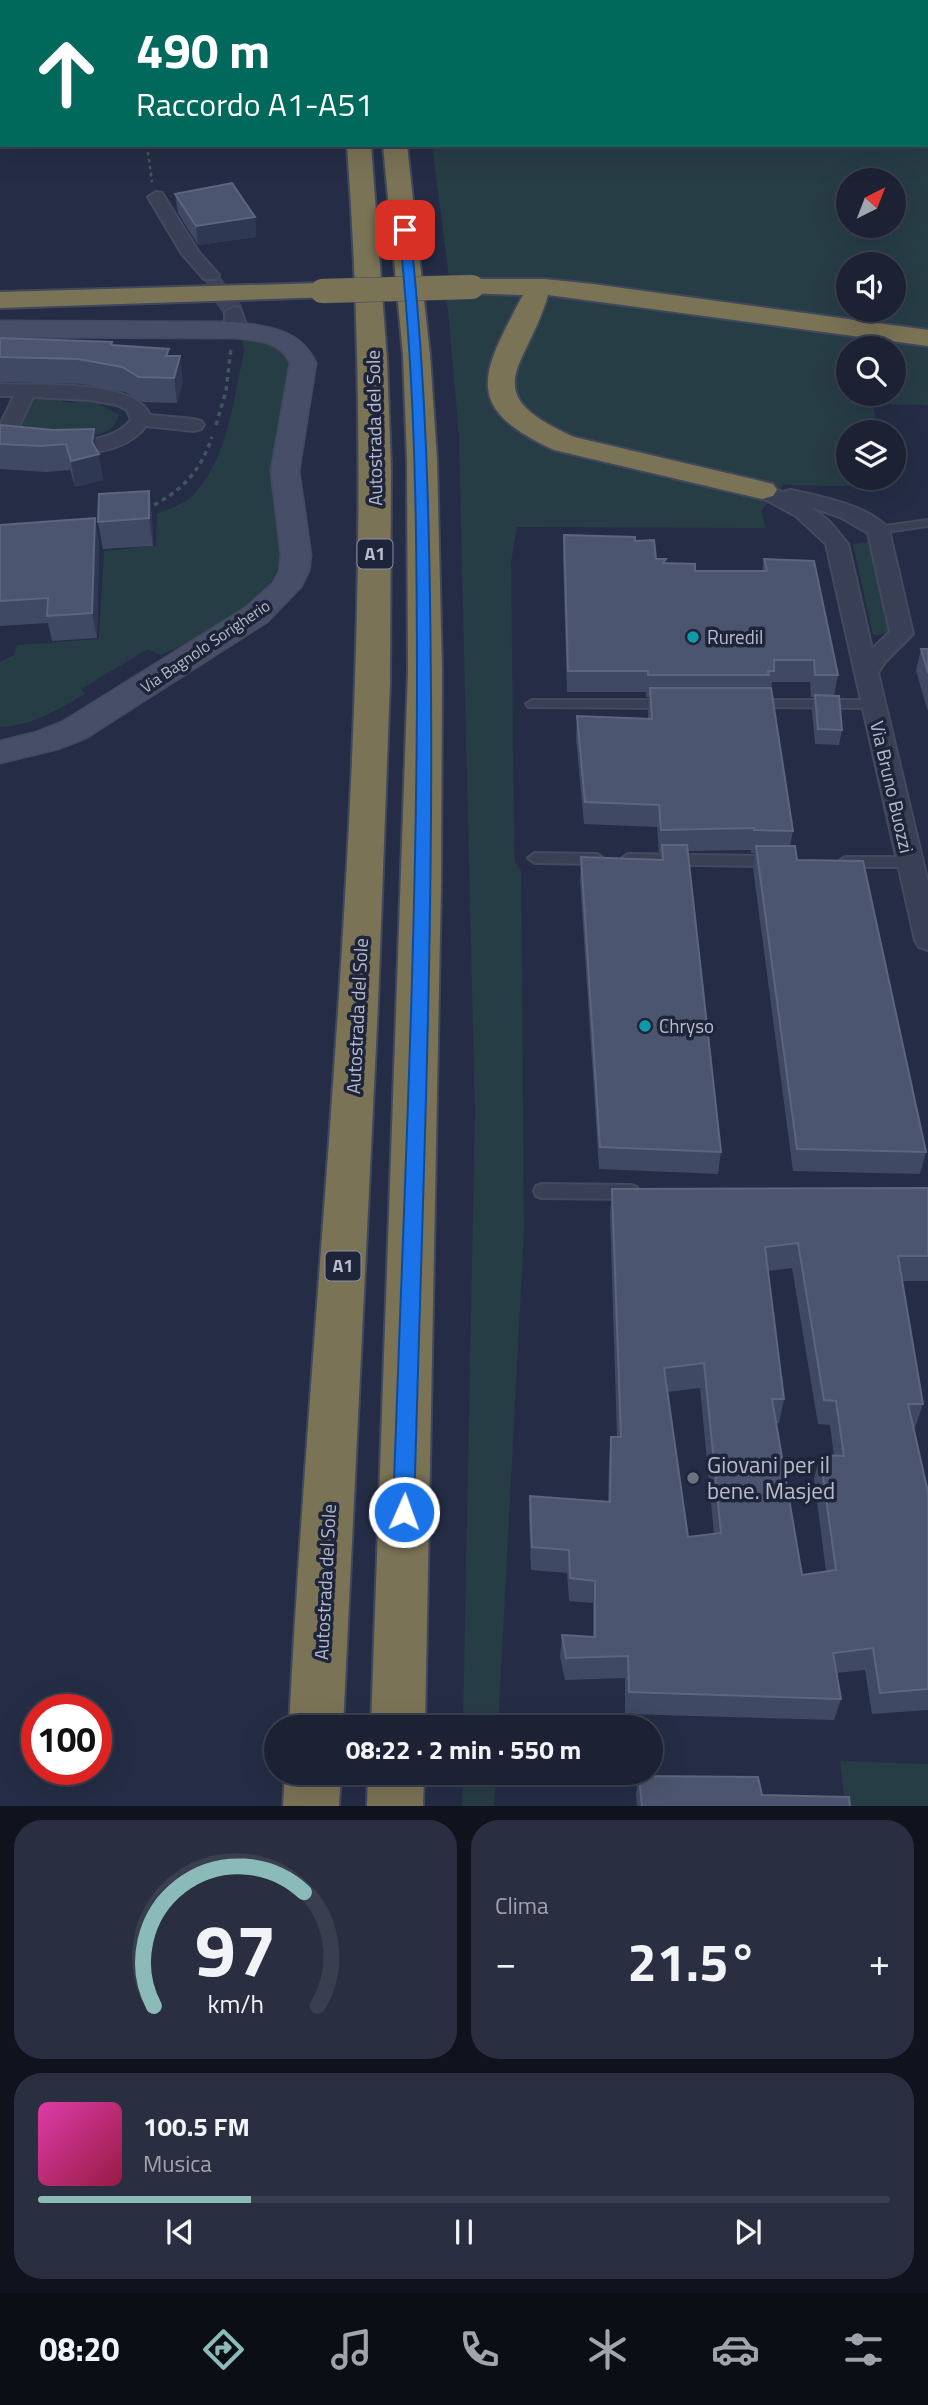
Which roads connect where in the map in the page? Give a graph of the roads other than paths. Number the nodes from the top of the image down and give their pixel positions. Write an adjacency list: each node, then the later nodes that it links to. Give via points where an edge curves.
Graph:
1 (359, 147): 9 (highway)
2 (395, 147): 9 (highway)
3 (156, 197): 6 (street, via 191,254)
4 (581, 265): 7 (highway, via 560,269)
5 (622, 271): 11 (highway)
6 (210, 275)
7 (537, 295): 13 (highway, via 623,317); 19 (highway, via 507,354 499,382 509,413 537,434 564,444)
8 (0, 300): 12 (highway, bridge, via 520,286)
9 (393, 304): 38 (highway, Autostrada del Sole / A1, via 377,490 369,804); 39 (highway, via 423,491 424,812)
10 (0, 329): 30 (street, Via Bagnolo Sorigherio, via 234,321 287,342 300,353 303,363 285,471 296,555 286,587 272,603 226,635 74,730)
11 (928, 332)
12 (928, 338)
13 (928, 346)
14 (0, 390): 15 (street)
15 (26, 392): 16 (street, via 117,399 134,406); 18 (street)
16 (141, 421): 17 (street); 18 (street, via 133,432 106,444)
17 (194, 425)
18 (1, 441)
19 (762, 490): 21 (street, via 834,506); 22 (street, Via Bruno Buozzi, via 817,520)
20 (928, 523): 21 (lane)
21 (878, 530): 22 (street, via 847,531 838,536); 24 (street, via 903,630)
22 (837, 544): 23 (street, Via Bruno Buozzi)
23 (856, 631): 24 (street, via 872,642); 25 (street, Via Bruno Buozzi)
24 (895, 642): 25 (street)
25 (866, 674): 29 (street, Via Bruno Buozzi)
26 (532, 704): 27 (lane)
27 (682, 704)
28 (737, 704): 29 (lane)
29 (873, 704): 34 (street, Via Bruno Buozzi)
30 (2, 750)
31 (535, 858): 32 (lane)
32 (785, 861)
33 (827, 861): 34 (lane)
34 (910, 862): 35 (street, Via Bruno Buozzi)
35 (928, 940)
36 (542, 1191): 37 (lane)
37 (652, 1192)
38 (317, 1715)
39 (397, 1715)
40 (312, 1785): 42 (highway)
41 (396, 1785): 43 (highway)
42 (311, 1806)
43 (395, 1806)

